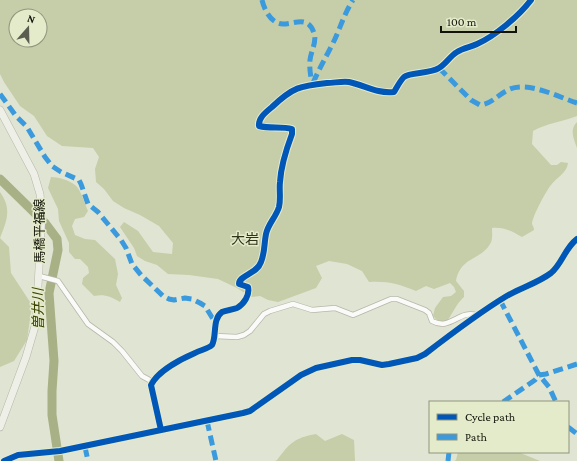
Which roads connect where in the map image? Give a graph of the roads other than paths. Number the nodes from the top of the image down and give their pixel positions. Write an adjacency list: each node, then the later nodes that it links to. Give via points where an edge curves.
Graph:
1 (531, 0): 6 (street, via 499,31 478,44 452,55 439,68 427,73 407,75 394,92 376,91 349,82 302,86 278,101 261,117 259,126 292,129 282,166 279,204 266,234 260,267 238,281 239,284 248,287 247,297 241,305 218,316)
2 (0, 110): 4 (main road, 馬橋平福線, via 34,174 40,194 42,230)
3 (577, 239): 5 (street, via 567,249 553,272 516,290)
4 (39, 276): 7 (street, via 55,280 61,285 88,324 113,342 142,376); 8 (main road, 馬橋平福線, via 37,318 33,336)
5 (476, 315): 6 (street, via 471,314 441,325 432,321 425,310 397,299 386,300 354,315 335,308 312,310 293,304 264,314 244,336); 9 (street, via 417,358 382,365 352,360 316,368 301,375 250,411)
6 (215, 336): 7 (street, via 210,347 183,358)
7 (153, 382): 9 (street, via 151,385)
8 (0, 427)
9 (161, 430): 10 (street, via 60,451 22,454)
10 (4, 461)

